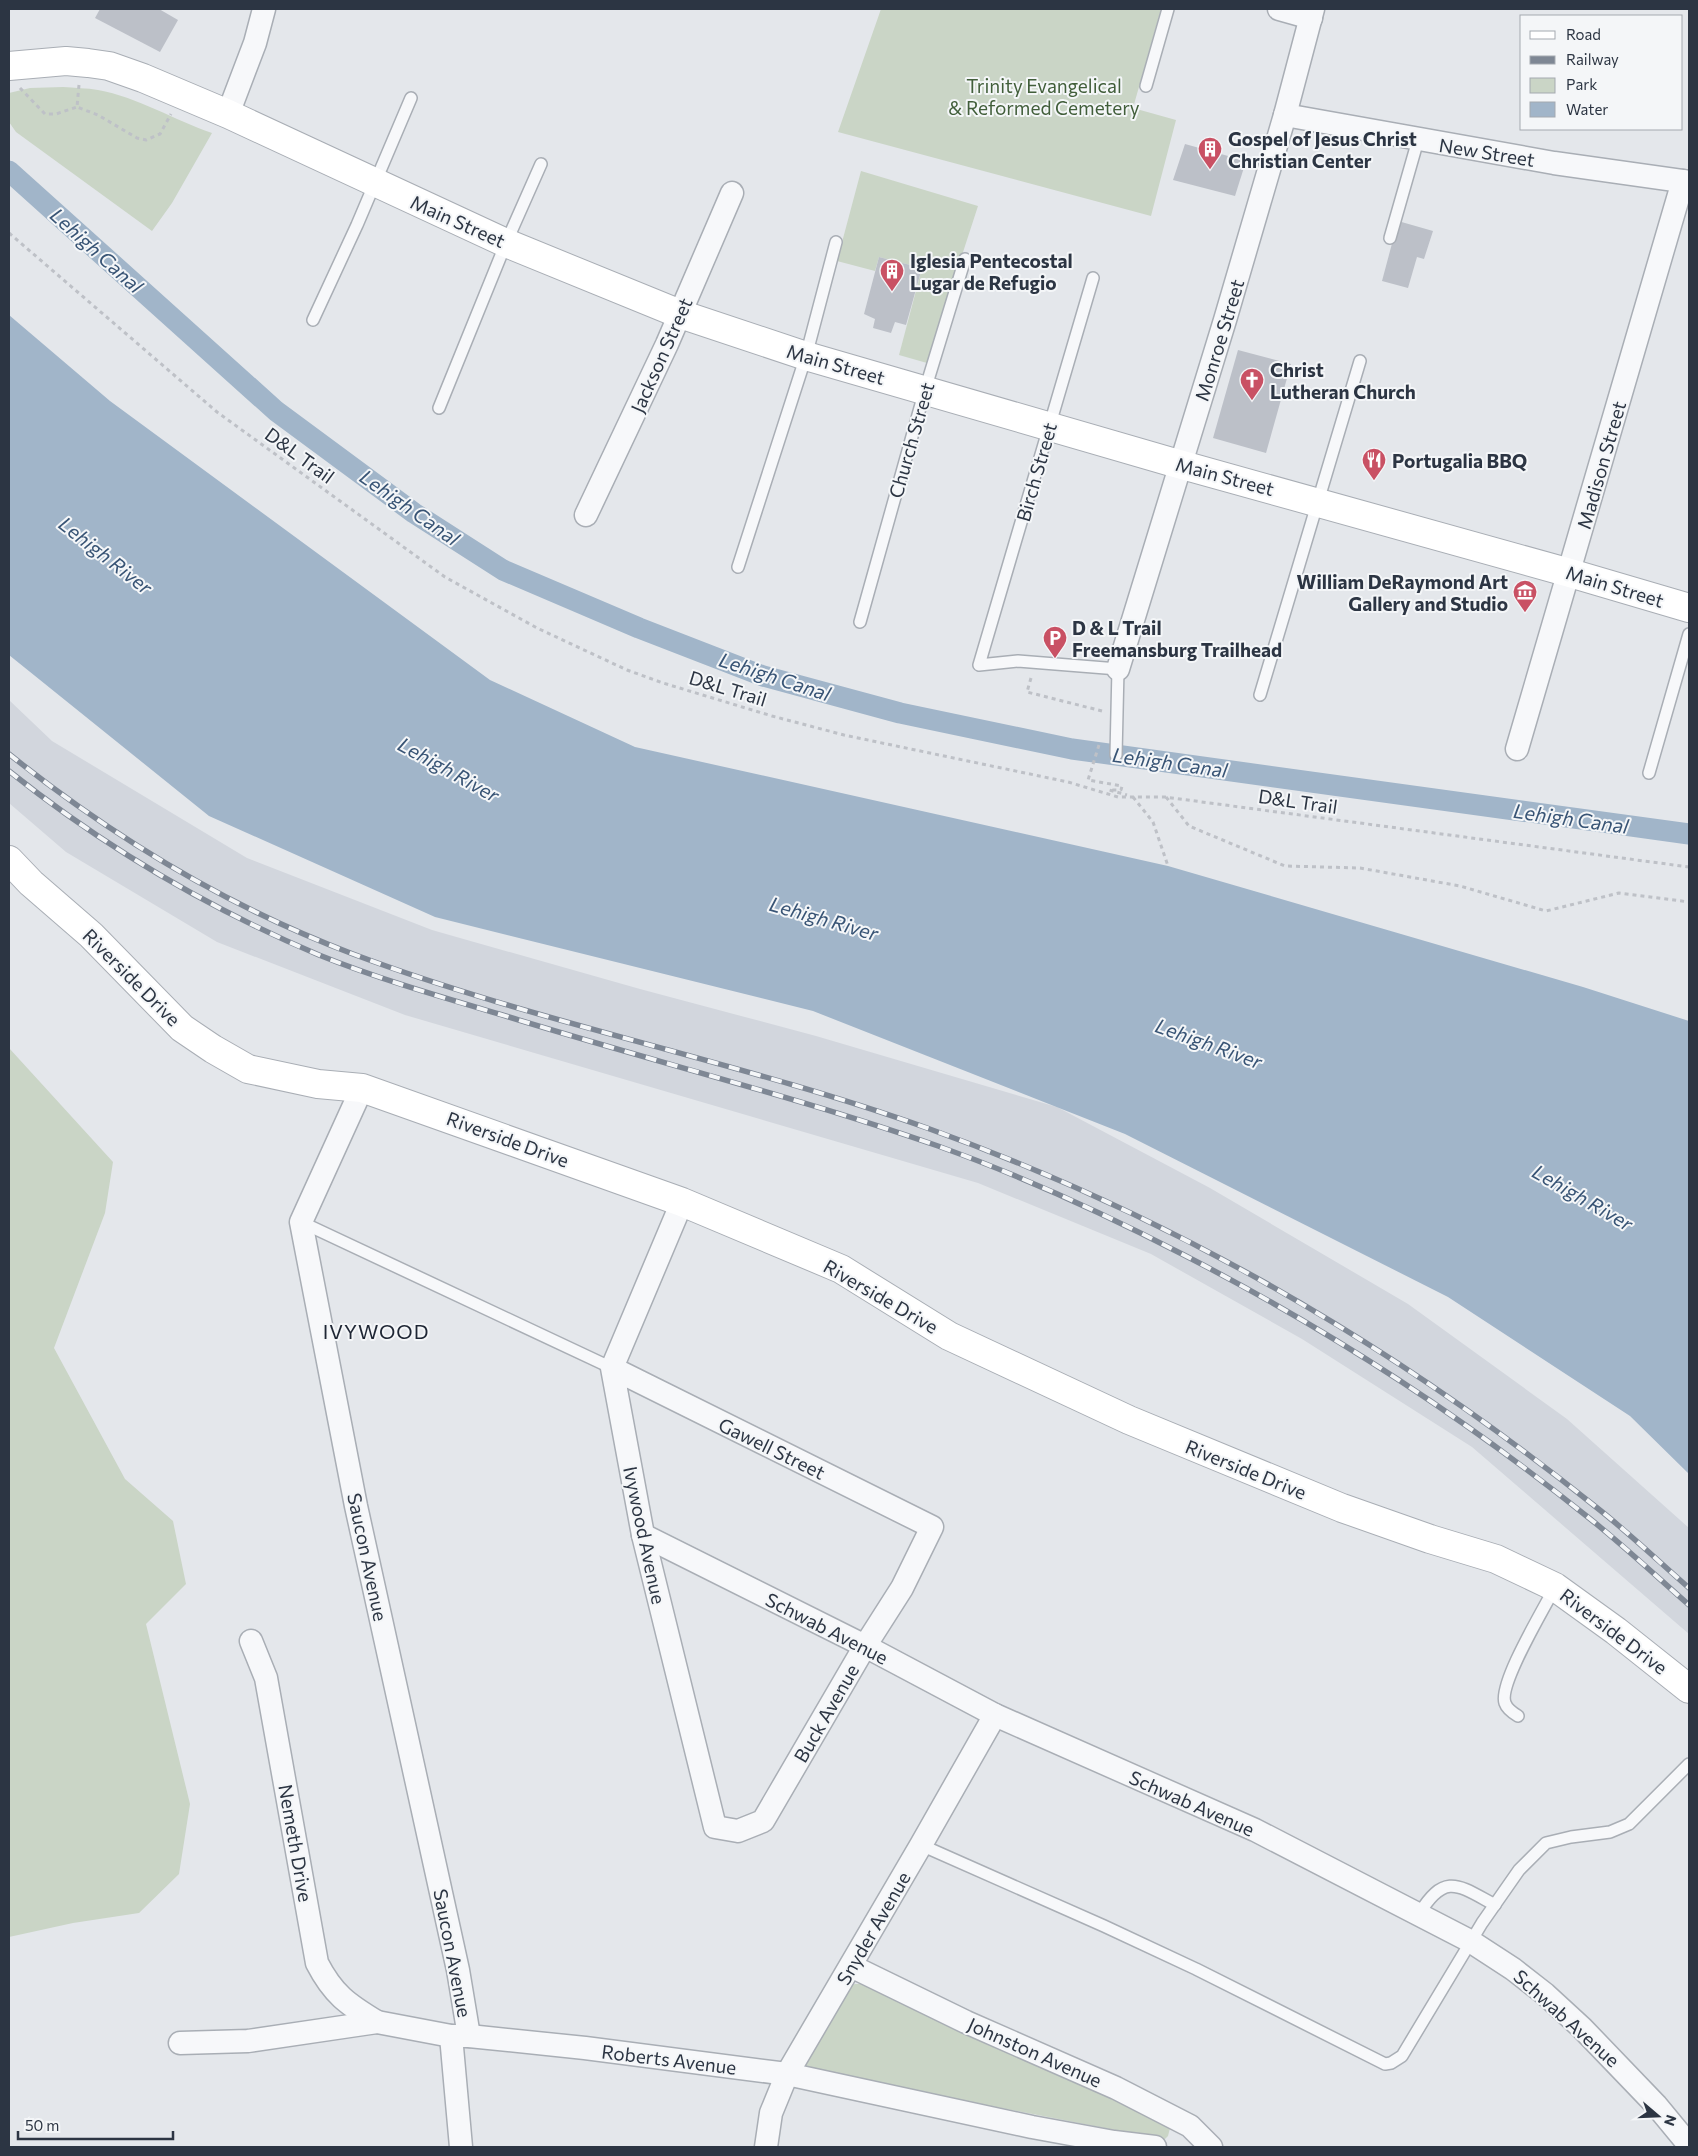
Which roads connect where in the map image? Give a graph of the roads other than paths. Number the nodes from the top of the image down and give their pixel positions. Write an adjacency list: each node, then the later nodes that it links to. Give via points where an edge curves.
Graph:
1 (264, 9): 8 (street, via 255,44)
2 (1168, 9): 6 (lane)
3 (1279, 9): 4 (street)
4 (1312, 13): 9 (street, Monroe Street)
5 (10, 66): 8 (street, Main Street, via 66,61 109,66)
6 (1146, 86)
7 (411, 98): 13 (lane)
8 (228, 114): 13 (street, Main Street)
9 (1285, 116): 10 (street, New Street); 27 (street, Monroe Street)
10 (1418, 140): 12 (street, New Street); 15 (lane)
11 (541, 164): 17 (lane)
12 (1686, 181): 31 (street, Madison Street)
13 (375, 184): 17 (street, Main Street); 21 (lane)
14 (732, 193): 20 (street, Jackson Street)
15 (1390, 238)
16 (836, 242): 22 (lane)
17 (506, 243): 20 (street, Main Street); 25 (lane)
18 (965, 259): 24 (lane, Church Street)
19 (1093, 278): 26 (lane, Birch Street)
20 (680, 314): 22 (street, Main Street); 29 (street, Jackson Street)
21 (314, 320)
22 (806, 356): 24 (street, Main Street); 30 (lane)
23 (1360, 361): 28 (lane)
24 (925, 390): 26 (street, Main Street); 33 (lane, Church Street)
25 (439, 408)
26 (1050, 427): 27 (street, Main Street); 35 (lane, Birch Street, via 979,666 1018,661)
27 (1181, 465): 28 (street, Main Street); 35 (street, Monroe Street)
28 (1318, 501): 31 (street, Main Street); 36 (lane)
29 (586, 515)
30 (738, 567)
31 (1570, 572): 32 (street, Main Street); 37 (street, Madison Street)
32 (1689, 608)
33 (860, 622)
34 (1689, 634): 39 (lane)
35 (1118, 669): 38 (lane)
36 (1260, 695)
37 (1518, 748)
38 (1116, 755)
39 (1649, 773)
40 (9, 860): 41 (street, Riverside Drive, via 91,935 182,1028 213,1049 248,1069 318,1084)
41 (362, 1088): 42 (street, Riverside Drive); 43 (street)
42 (682, 1202): 44 (street); 47 (street, Riverside Drive, via 841,1269 949,1336 1129,1420 1342,1508 1496,1559)
43 (301, 1222): 44 (lane); 61 (street, Saucon Avenue, via 356,1506 458,1970)
44 (612, 1368): 45 (street, Gawell Street); 46 (street, Ivywood Avenue)
45 (932, 1527): 49 (street, Buck Avenue, via 902,1588)
46 (643, 1534): 49 (street, Schwab Avenue); 54 (street, Ivywood Avenue, via 715,1827 738,1831)
47 (1555, 1587): 50 (street, Riverside Drive); 52 (lane, via 1522,1649 1505,1692 1505,1703)
48 (251, 1641): 60 (street, Nemeth Drive, via 266,1678 317,1963 326,1981 348,2005)
49 (865, 1646): 51 (street, Schwab Avenue); 54 (street, Buck Avenue)
50 (1689, 1689)
51 (995, 1715): 55 (street, Snyder Avenue); 57 (street, Schwab Avenue, via 1255,1830)
52 (1518, 1716)
53 (1689, 1764): 56 (lane, via 1629,1824 1610,1832 1571,1836 1546,1843 1519,1870)
54 (763, 1821)
55 (921, 1846): 58 (lane, via 1104,1926 1385,2064 1402,2056); 59 (street, Snyder Avenue)
56 (1495, 1905): 57 (lane, via 1453,1885 1440,1888); 58 (lane)
57 (1419, 1914): 58 (street, Schwab Avenue)
58 (1470, 1940): 64 (street, Schwab Avenue, via 1539,1989 1582,2028 1656,2105)
59 (851, 1966): 63 (street, Snyder Avenue); 69 (street, Johnston Avenue, via 966,2022 1116,2088 1190,2126)
60 (376, 2022): 61 (street, Roberts Avenue); 62 (street, Roberts Avenue, via 248,2041)
61 (460, 2036): 63 (street, Roberts Avenue, via 585,2048); 65 (street, Saucon Avenue)
62 (180, 2042)
63 (787, 2074): 66 (street, Snyder Avenue, via 771,2113); 67 (street, Roberts Avenue, via 1032,2127)
64 (1689, 2145)
65 (461, 2147)
66 (766, 2147)
67 (1155, 2147)
68 (1203, 2147): 69 (street)
69 (1209, 2147)

